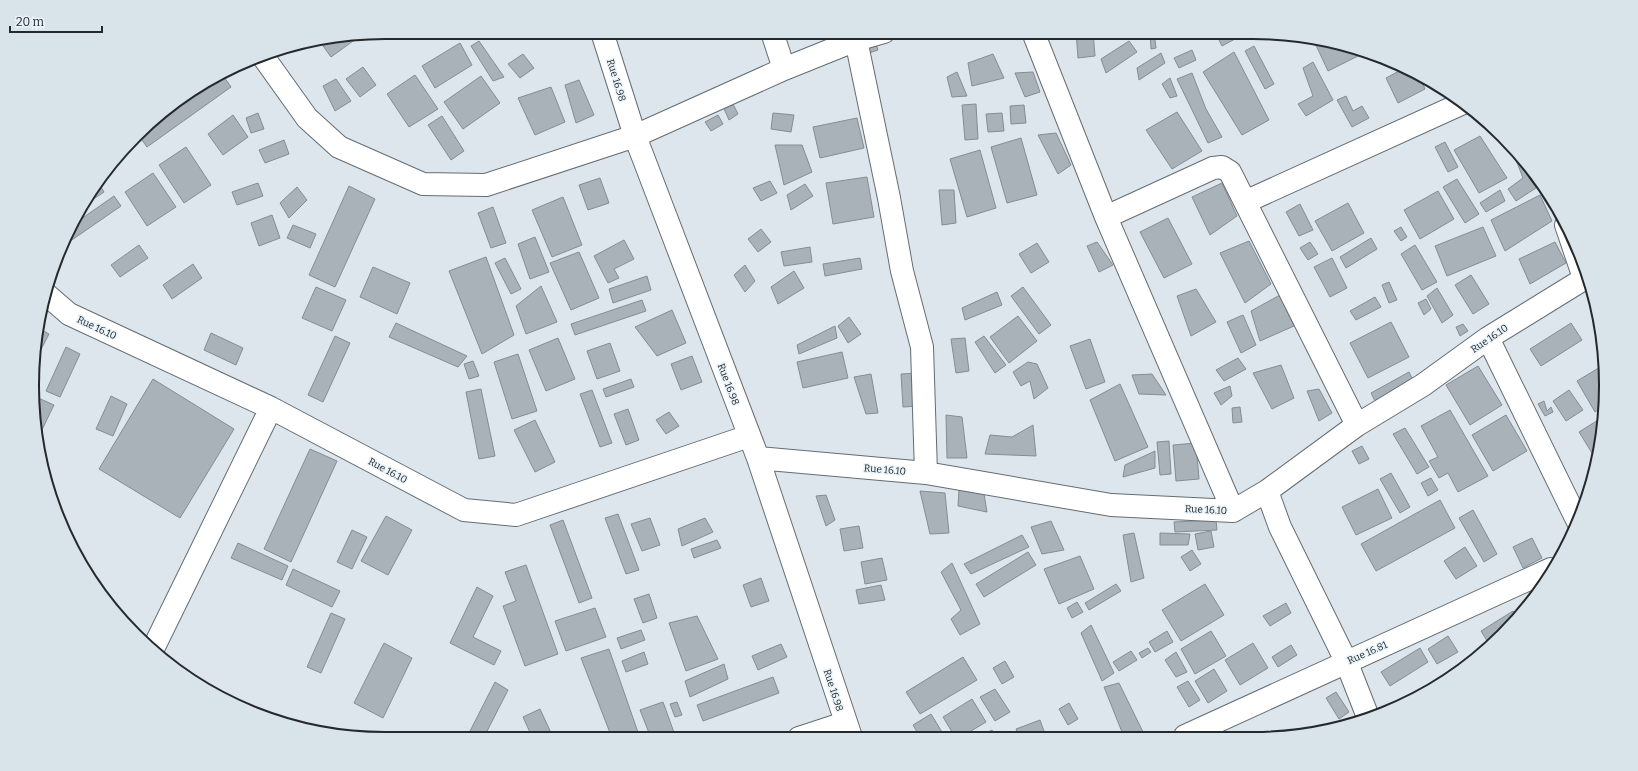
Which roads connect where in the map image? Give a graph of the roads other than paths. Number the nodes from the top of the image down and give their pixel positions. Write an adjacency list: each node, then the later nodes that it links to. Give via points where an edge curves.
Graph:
1 (604, 39): 9 (street, Rue 16.98)
2 (774, 39): 7 (street)
3 (860, 39): 5 (street)
4 (1036, 39): 11 (street)
5 (856, 40): 7 (street); 19 (street, via 902,271 922,347)
6 (266, 60): 9 (street, via 307,118 339,147 423,184 486,185)
7 (784, 69): 9 (street)
8 (1457, 106): 10 (street)
9 (635, 136): 17 (street, Rue 16.98)
10 (1245, 202): 11 (street, via 1230,172 1217,167); 16 (street)
11 (1106, 217): 21 (street)
12 (1583, 280): 14 (street, Rue 16.10)
13 (51, 298): 15 (street, Rue 16.10, via 69,314)
14 (1488, 338): 16 (street, Rue 16.10, via 1423,385); 22 (street)
15 (271, 408): 17 (street, Rue 16.10, via 464,510 516,515); 24 (street)
16 (1356, 425): 20 (street, Rue 16.10)
17 (749, 436): 18 (street, Rue 16.98)
18 (758, 458): 19 (street, Rue 16.10); 27 (street, Rue 16.98)
19 (926, 473): 21 (street, Rue 16.10, via 1111,505)
20 (1267, 491): 21 (street, Rue 16.10); 25 (street, via 1280,527)
21 (1233, 511)
22 (1574, 515)
23 (1545, 572): 25 (street, Rue 16.81)
24 (155, 644)
25 (1346, 661): 26 (street); 29 (street, Rue 16.81)
26 (1366, 713)
27 (848, 730): 28 (street)
28 (836, 732)
29 (1193, 732)

